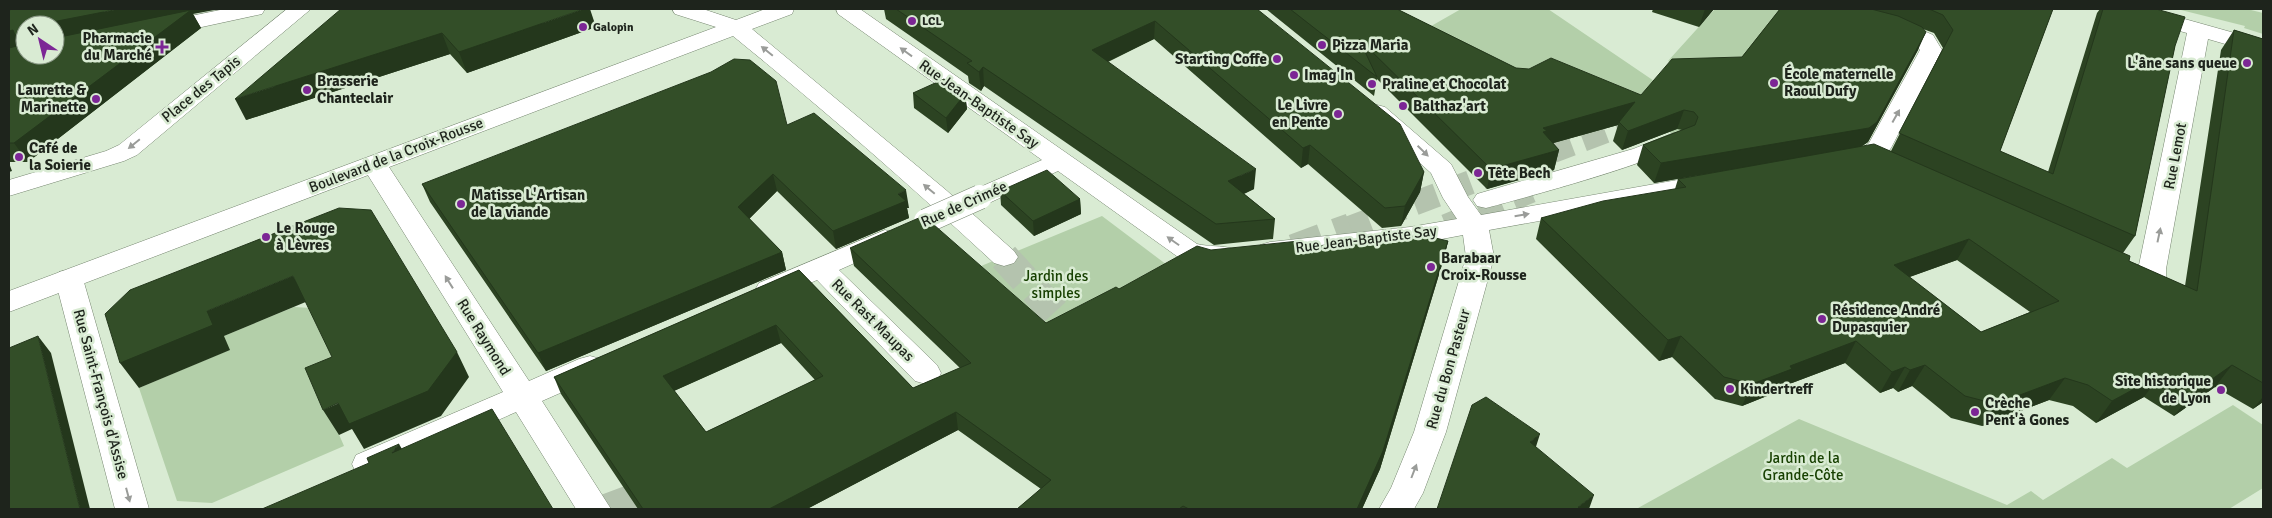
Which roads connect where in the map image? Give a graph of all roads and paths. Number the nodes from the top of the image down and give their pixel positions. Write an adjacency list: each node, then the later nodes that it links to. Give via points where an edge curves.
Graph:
1 (254, 9): 10 (street)
2 (300, 9): 20 (street, Place des Tapis, one-way to 20, via 128,150)
3 (683, 9): 8 (street)
4 (784, 9): 8 (street, Boulevard de la Croix-Rousse)
5 (846, 9): 15 (street, Rue Jean-Baptiste Say, one-way to 5)
6 (1831, 9): 14 (street, one-way to 6, via 1878,148 1931,50 1925,40 1905,31)
7 (2126, 9): 9 (street)
8 (736, 27): 17 (street, Boulevard de la Croix-Rousse); 22 (street, one-way to 8, via 937,196)
9 (2199, 29): 11 (street); 23 (street, Rue Lemot, one-way to 9, via 2152,283 2152,269)
10 (141, 32)
11 (2263, 48)
12 (1360, 98): 21 (street, one-way to 21, via 1442,169 1462,209)
13 (1678, 138): 21 (street)
14 (1868, 155): 16 (street); 18 (street)
15 (1060, 161): 21 (street, Rue Jean-Baptiste Say, one-way to 15, via 1410,236 1210,256 1188,251); 24 (street, Rue de Crimée, bridge)
16 (1819, 163)
17 (374, 164): 25 (street, Boulevard de la Croix-Rousse); 30 (street, Rue Raymond, one-way to 17)
18 (1891, 166)
19 (1731, 179): 21 (street, Rue Jean-Baptiste Say, one-way to 19)
20 (9, 188)
21 (1480, 212): 34 (street, Rue du Bon Pasteur, one-way to 21, via 1406,493 1430,432 1477,270)
22 (1004, 257)
23 (2108, 263)
24 (820, 267): 26 (street, Rue de Crimée); 29 (street, Rue Rast Maupas)
25 (69, 279): 27 (street, Boulevard de la Croix-Rousse); 32 (street, Rue Saint-François d'Assise, one-way to 32)
26 (747, 299)
27 (9, 302)
28 (610, 358): 30 (street)
29 (926, 374)
30 (522, 397): 31 (street); 33 (street, Rue Raymond)
31 (344, 474)
32 (132, 509)
33 (594, 509)
34 (1396, 509)

